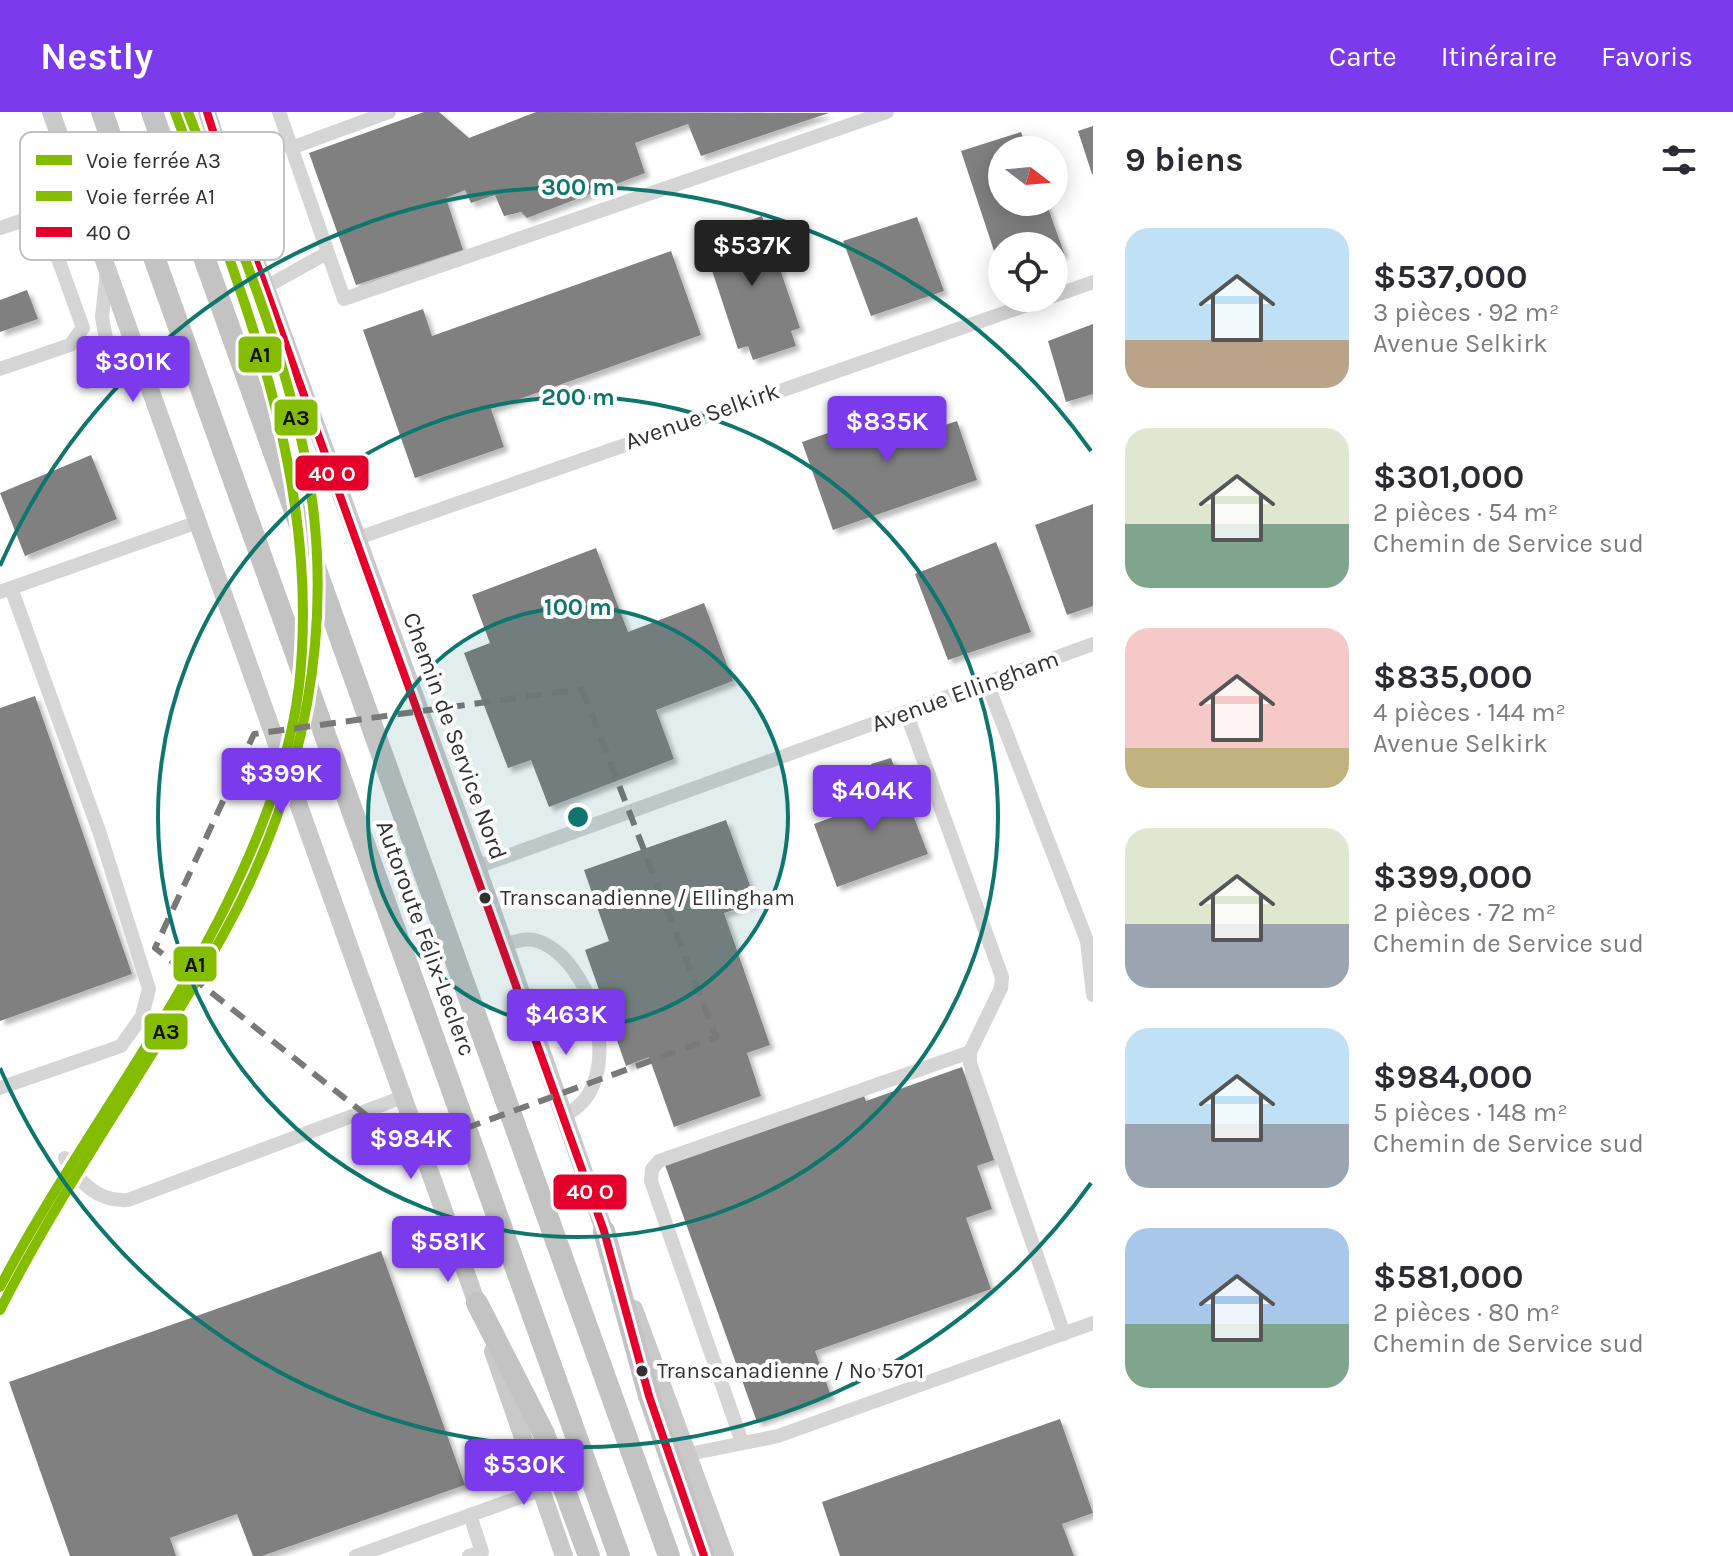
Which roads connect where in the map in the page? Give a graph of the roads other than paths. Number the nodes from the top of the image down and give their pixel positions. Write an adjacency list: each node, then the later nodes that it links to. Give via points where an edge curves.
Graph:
1 (51, 112): 8 (main road)
2 (102, 112): 9 (highway, Autoroute Félix-Leclerc)
3 (152, 112): 10 (highway, Autoroute Félix-Leclerc)
4 (279, 112): 12 (street)
5 (389, 112): 12 (street)
6 (887, 112): 15 (street, via 344,299)
7 (208, 113): 11 (main road, Chemin de Service Nord)
8 (58, 132)
9 (109, 132)
10 (159, 132)
11 (214, 132)
12 (291, 148): 15 (street)
13 (20, 221): 14 (street)
14 (0, 228)
15 (327, 253): 23 (street)
16 (59, 260): 27 (street)
17 (103, 260): 21 (main road)
18 (155, 260): 56 (highway, Autoroute Félix-Leclerc)
19 (205, 260): 57 (highway, Autoroute Félix-Leclerc)
20 (257, 260): 23 (main road, Chemin de Service Nord)
21 (107, 270): 26 (street); 30 (main road)
22 (1093, 282): 24 (street)
23 (266, 287): 31 (main road, Chemin de Service Nord)
24 (1068, 291)
25 (1007, 312): 31 (street, Avenue Selkirk)
26 (102, 321): 27 (street); 29 (street, via 109,366)
27 (83, 328): 28 (street, via 70,345)
28 (0, 369)
29 (87, 382)
30 (198, 522): 32 (street); 41 (main road)
31 (358, 538): 36 (main road, Chemin de Service Nord)
32 (5, 590): 40 (street, via 99,831 149,989 142,1016 121,1046)
33 (1093, 644): 34 (street, Avenue Ellingham)
34 (987, 683): 35 (street, Avenue Ellingham); 38 (street, via 1087,941)
35 (906, 712): 36 (street, Avenue Ellingham); 39 (street, via 1002,977)
36 (477, 867): 37 (main road, Chemin de Service Nord)
37 (504, 945): 42 (main road, Chemin de Service Nord); 42 (street, via 524,939 548,947 565,961 589,1004 599,1040 599,1073 591,1096)
38 (1093, 995)
39 (970, 1052): 47 (street); 48 (street, via 659,1161 652,1169 651,1181)
40 (0, 1088)
41 (403, 1097): 43 (street, via 128,1200 92,1191); 45 (main road)
42 (564, 1115): 44 (main road, Chemin de Service Nord)
43 (65, 1158)
44 (604, 1231): 49 (main road, Chemin de Service Nord); 58 (highway, via 649,1396)
45 (477, 1303): 50 (main road); 55 (highway, via 544,1434)
46 (1093, 1323): 47 (street)
47 (1064, 1334): 48 (street, via 778,1436)
48 (742, 1442): 49 (street)
49 (689, 1454): 59 (main road, Chemin de Service Nord)
50 (540, 1490): 51 (street); 54 (main road)
51 (470, 1515): 52 (street); 53 (street, via 482,1552)
52 (361, 1555)
53 (469, 1556)
54 (564, 1556)
55 (589, 1556)
56 (619, 1556)
57 (669, 1556)
58 (704, 1556)
59 (725, 1556)

